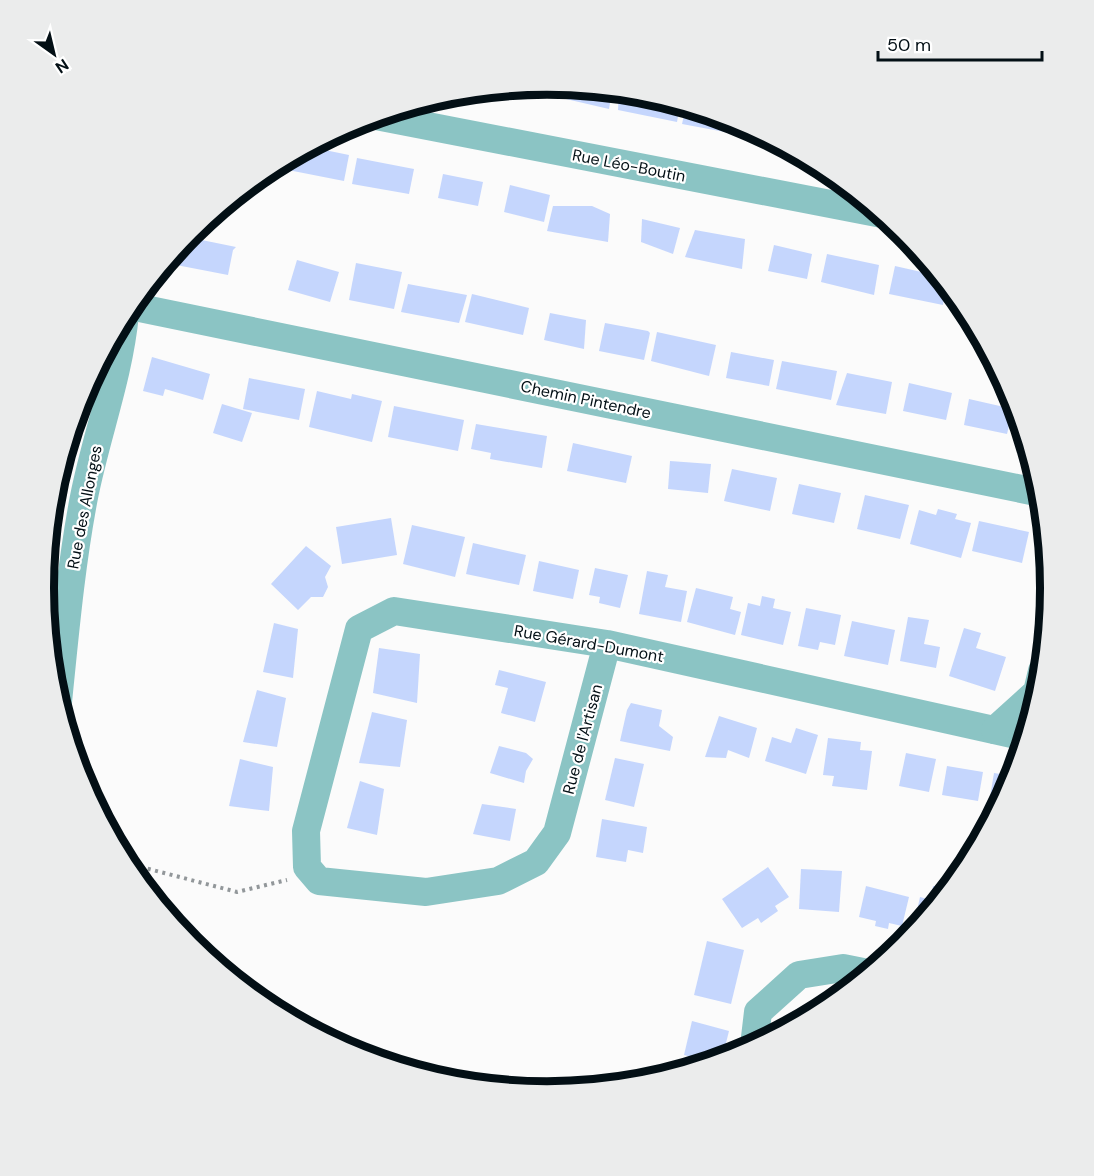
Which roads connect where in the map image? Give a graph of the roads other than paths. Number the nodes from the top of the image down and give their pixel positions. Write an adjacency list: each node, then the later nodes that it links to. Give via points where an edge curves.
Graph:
1 (394, 119): 2 (street, Rue Léo-Boutin)
2 (864, 210)
3 (141, 308): 5 (street, Chemin Pintendre)
4 (123, 335): 7 (street, Rue des Allonges, via 84,498)
5 (1031, 491)
6 (608, 644): 9 (street, Rue Gérard-Dumont); 11 (street, Rue de l'Artisan, via 557,833 536,862 498,881 426,892 319,881); 11 (street, Rue Gérard-Dumont, via 394,611 359,629 306,831)
7 (61, 671)
8 (1027, 700): 9 (street)
9 (995, 730): 10 (street, Rue Gérard-Dumont)
10 (1017, 735)
11 (307, 867)
12 (857, 971): 13 (street, via 843,968 799,975 758,1012)
13 (755, 1034)

